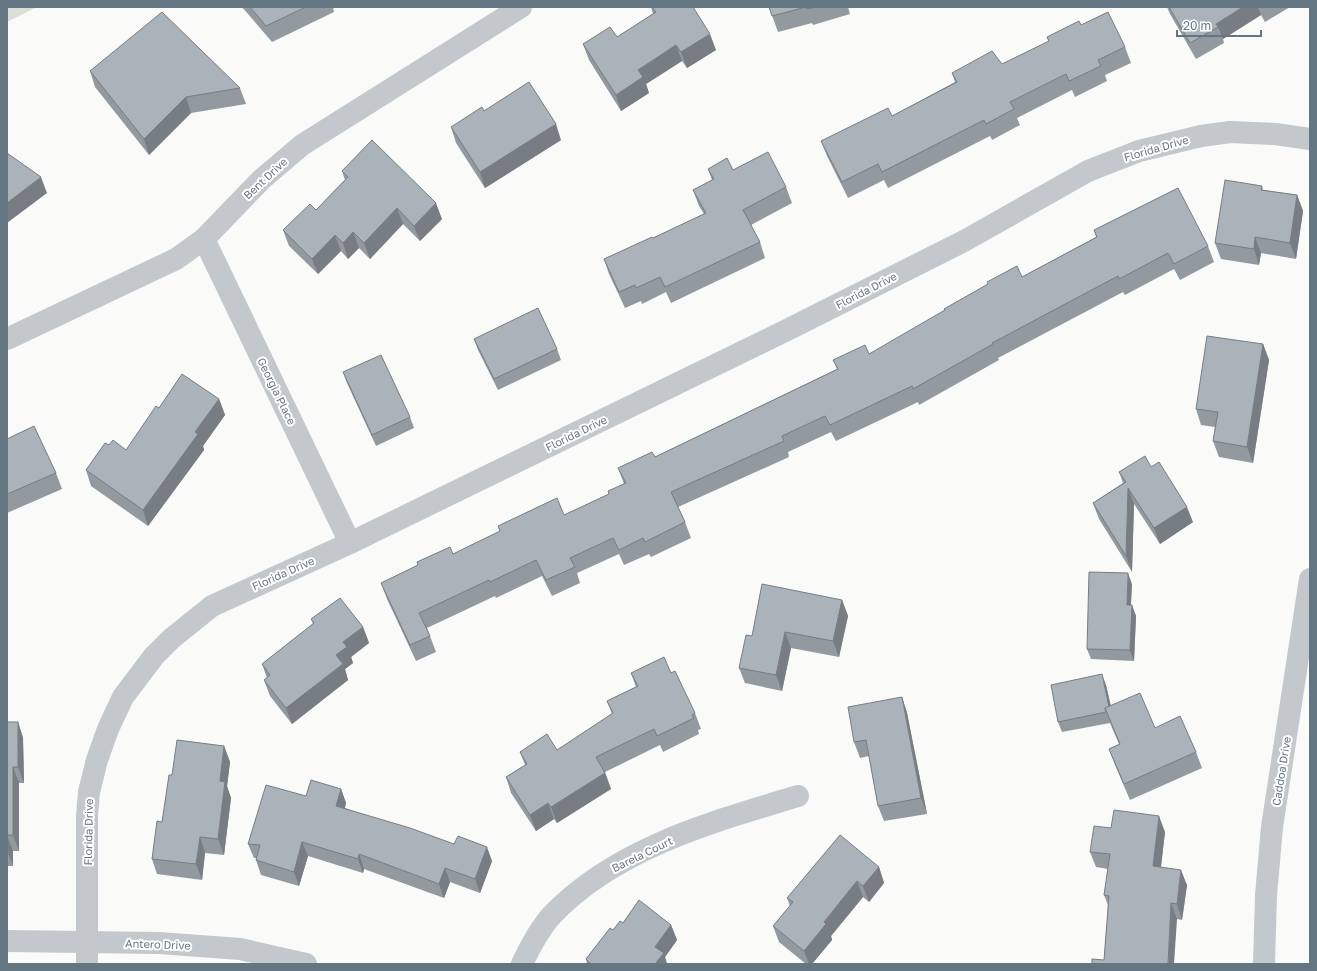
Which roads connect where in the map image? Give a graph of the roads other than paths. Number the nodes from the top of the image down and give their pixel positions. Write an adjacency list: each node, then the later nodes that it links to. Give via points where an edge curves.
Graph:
1 (521, 7): 3 (street, Bent Drive, via 302,145 261,180)
2 (1310, 139): 5 (street, Florida Drive, via 1230,132 1201,136 1139,151 1088,171 964,240 791,328)
3 (204, 239): 4 (street, Bent Drive, via 176,259); 5 (street, Georgia Place)
4 (7, 339)
5 (350, 543): 9 (street, Florida Drive, via 212,606 170,639 123,697 108,729 89,792)
6 (1310, 579): 12 (street, Caddoa Drive, via 1272,827 1266,895)
7 (798, 796): 11 (street, Barela Court, via 688,832 644,851 603,874 578,891 551,916)
8 (7, 941): 9 (street, Antero Drive)
9 (88, 954): 10 (street, Antero Drive, via 159,943 240,949)
10 (306, 964)
11 (522, 964)
12 (1264, 964)

